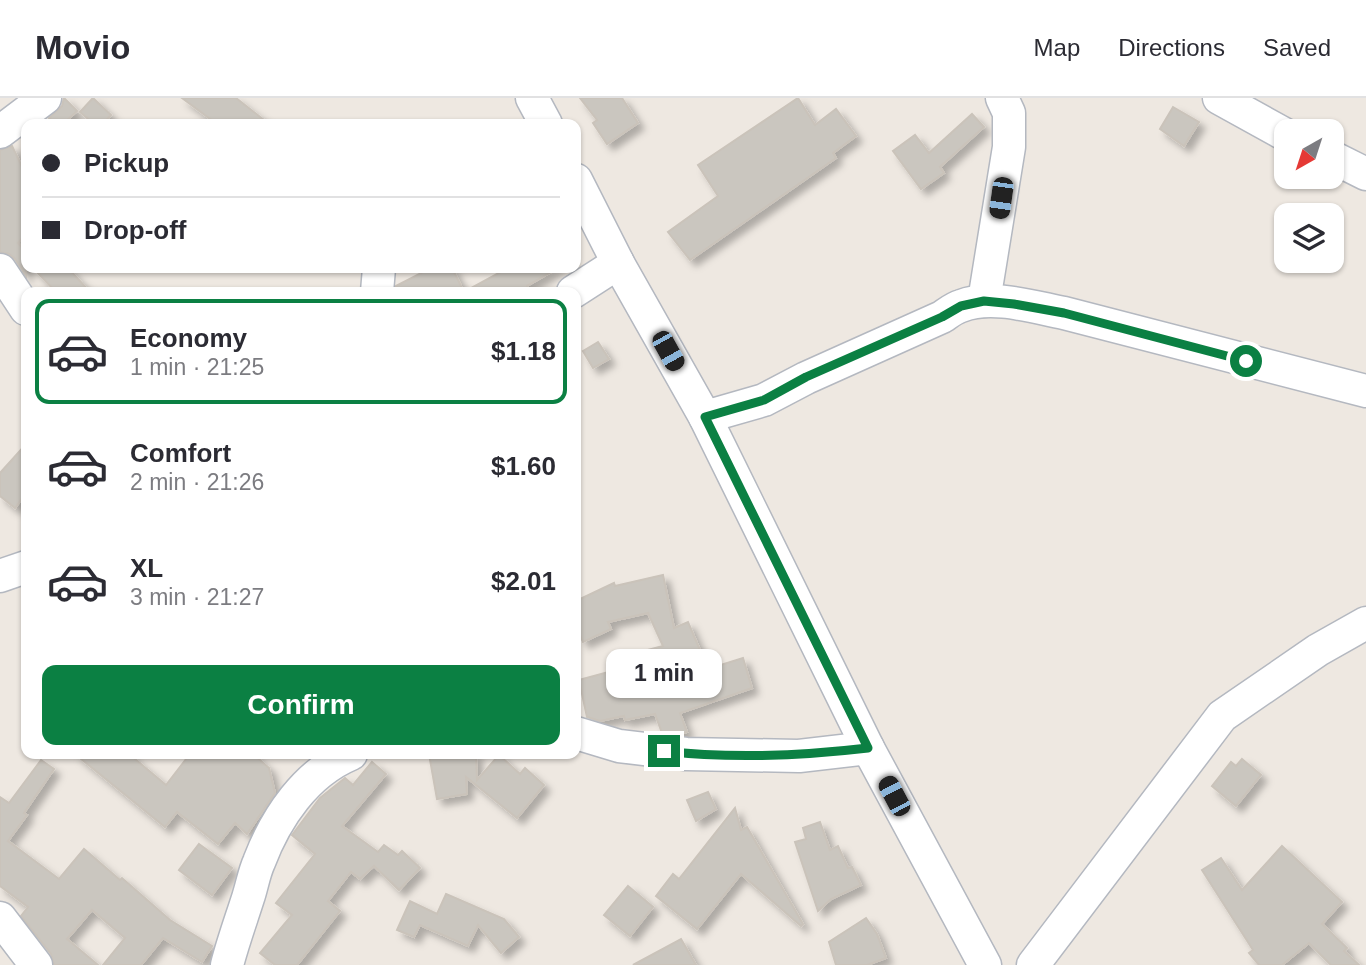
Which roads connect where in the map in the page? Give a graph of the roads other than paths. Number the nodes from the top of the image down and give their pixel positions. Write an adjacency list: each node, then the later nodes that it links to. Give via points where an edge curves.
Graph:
1 (45, 98): 5 (street)
2 (532, 98): 6 (street)
3 (1002, 98): 14 (street, via 1009,113 1009,146)
4 (1219, 98): 7 (street)
5 (24, 119)
6 (543, 119)
7 (1274, 128)
8 (1344, 163): 9 (street)
9 (1366, 174)
10 (581, 190): 11 (street)
11 (618, 263): 13 (street); 17 (street)
12 (0, 270): 15 (street)
13 (581, 287)
14 (984, 301): 16 (street, via 1064,313); 17 (street, via 961,306 764,400)
15 (21, 302)
16 (1366, 391)
17 (705, 417): 22 (street)
18 (21, 569): 19 (street)
19 (0, 576)
20 (1366, 623): 28 (street, via 1222,716)
21 (581, 735): 22 (street, via 619,746 686,754 799,756)
22 (868, 748): 27 (street)
23 (339, 759): 26 (street, via 283,812 259,862)
24 (0, 918): 25 (street)
25 (36, 965)
26 (227, 965)
27 (985, 965)
28 (1033, 965)

